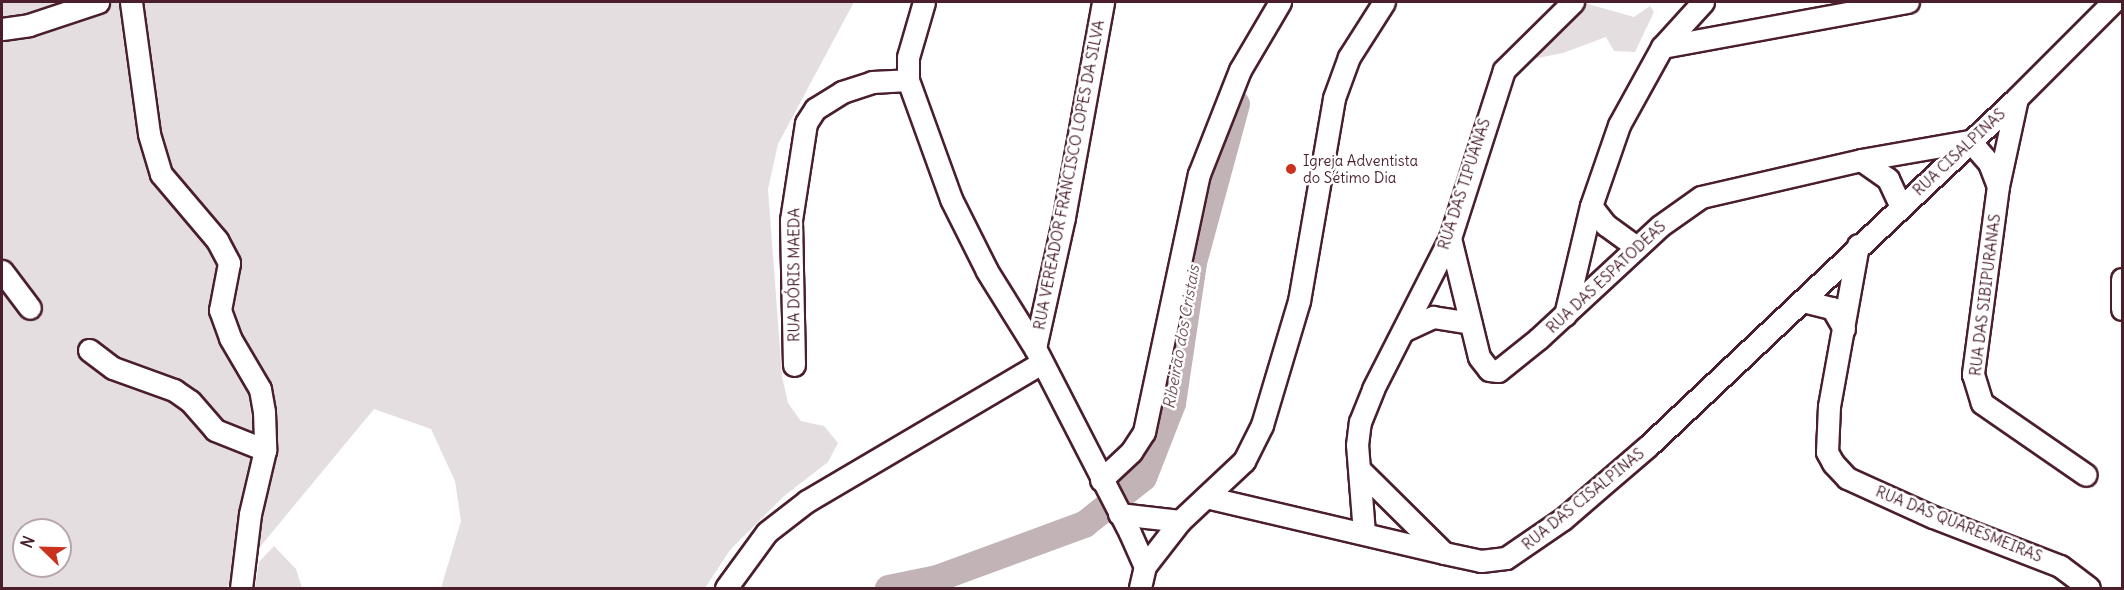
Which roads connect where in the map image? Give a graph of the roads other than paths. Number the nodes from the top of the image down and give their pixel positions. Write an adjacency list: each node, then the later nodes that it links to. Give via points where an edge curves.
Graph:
1 (98, 2): 11 (street, via 29,25)
2 (131, 2): 35 (street, via 152,144 161,174 217,240 229,263 220,310 230,338 260,389)
3 (924, 2): 13 (street, via 908,57)
4 (1103, 2): 33 (street, RUA VEREADOR FRANCISCO LOPES DA SILVA)
5 (1280, 2): 38 (street, via 1240,70 1200,174 1144,432)
6 (1384, 2): 39 (street, via 1349,57 1334,98 1299,301 1276,386 1244,460)
7 (1572, 2): 20 (street, RUA DAS TIPUANAS, via 1504,69)
8 (1703, 2): 12 (street)
9 (1908, 2): 12 (street)
10 (2113, 2): 14 (street, RUA CISALPINAS)
11 (2, 29)
12 (1662, 47): 18 (street, via 1618,125)
13 (908, 80): 33 (street, via 951,199 987,271); 34 (street, RUA DÓRIS MAEDA, via 872,82 842,92 815,109 806,123 791,220)
14 (2017, 98): 15 (street, RUA CISALPINAS); 17 (street, RUA DAS SIBIPURANAS)
15 (1970, 141): 16 (street, RUA DAS ESPATODEAS); 17 (street, via 1989,163); 19 (street, RUA CISALPINAS)
16 (1861, 160): 19 (street, via 1888,179); 22 (street, RUA DAS ESPATODEAS, via 1701,197)
17 (1998, 186): 37 (street, RUA DAS SIBIPURANAS, via 1973,374 1976,391 1982,403)
18 (1591, 206): 22 (street, via 1606,225); 28 (street)
19 (1901, 207): 21 (street, RUA CISALPINAS)
20 (1450, 238): 29 (street, RUA DAS ESPATODEAS); 31 (street, RUA DAS TIPUANAS)
21 (1858, 245): 25 (street, RUA CISALPINAS); 30 (street, RUA DAS QUARESMEIRAS)
22 (1636, 247): 28 (street, RUA DAS ESPATODEAS)
23 (2, 272): 26 (street)
24 (2122, 279): 27 (street)
25 (1803, 301): 30 (street, via 1832,308); 43 (street, RUA DAS CISALPINAS, via 1648,446 1524,548 1496,561)
26 (30, 308)
27 (2122, 309)
28 (1565, 315): 29 (street, RUA DAS ESPATODEAS, via 1498,371 1482,365)
29 (1471, 323): 31 (street, via 1433,317)
30 (1844, 329): 48 (street, RUA DAS QUARESMEIRAS, via 1826,432 1827,452 1833,464 1848,478 1933,517 2060,566)
31 (1405, 330): 36 (street, RUA DAS TIPUANAS, via 1360,422)
32 (89, 350): 35 (street, via 113,368 174,390 190,401 215,430)
33 (1037, 356): 38 (street); 46 (street, via 807,501 767,532)
34 (794, 365)
35 (265, 450): 45 (street, via 250,514)
36 (1360, 470): 42 (street, RUA DAS TIPUANAS); 43 (street)
37 (2086, 475)
38 (1103, 485): 40 (street)
39 (1206, 497): 41 (street); 42 (street, RUA DAS CISALPINAS)
40 (1118, 512): 41 (street); 44 (street)
41 (1180, 521): 44 (street)
42 (1364, 533): 43 (street, RUA DAS CISALPINAS)
43 (1444, 553)
44 (1145, 566): 47 (street)
45 (241, 588)
46 (726, 588)
47 (1140, 588)
48 (2090, 588)

